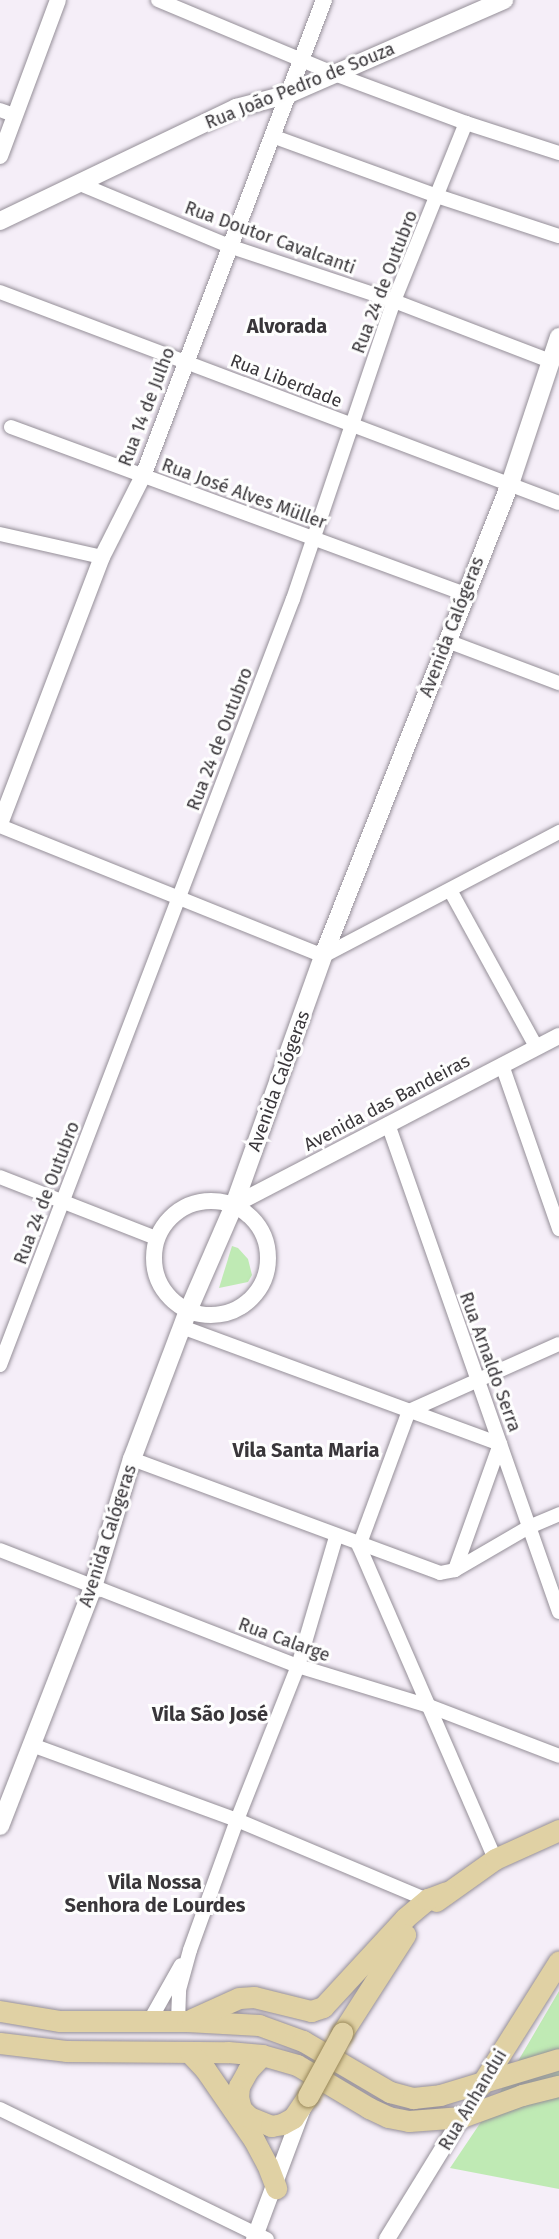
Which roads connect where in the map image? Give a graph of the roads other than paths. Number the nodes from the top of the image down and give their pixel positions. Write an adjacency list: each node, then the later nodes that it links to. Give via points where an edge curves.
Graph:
1 (58, 0): 8 (street)
2 (158, 0): 5 (street)
3 (324, 0): 5 (street, Rua 14 de Julho)
4 (504, 0): 6 (main road, Rua João Pedro de Souza)
5 (301, 60): 6 (street); 7 (street, Rua 14 de Julho)
6 (337, 75): 7 (main road, Rua João Pedro de Souza); 9 (street)
7 (289, 94): 10 (street, Rua 14 de Julho); 13 (main road, Rua João Pedro de Souza, via 236,108)
8 (7, 112): 12 (street)
9 (466, 123): 11 (street); 14 (street, Rua 24 de Outubro)
10 (272, 136): 14 (street); 17 (street, Rua 14 de Julho)
11 (559, 153)
12 (0, 156)
13 (80, 184): 15 (main road, Rua João Pedro de Souza); 17 (street, Rua Doutor Cavalcanti)
14 (437, 195): 16 (street); 19 (street, Rua 24 de Outubro)
15 (0, 221)
16 (559, 236)
17 (229, 246): 19 (street, Rua Doutor Cavalcanti); 22 (street, Rua 14 de Julho)
18 (0, 292): 22 (street, Rua Liberdade)
19 (394, 301): 21 (street, Rua Doutor Cavalcanti); 23 (street, Rua 24 de Outubro)
20 (559, 337): 21 (main road, Avenida Calógeras)
21 (550, 360): 26 (main road, Avenida Calógeras)
22 (185, 362): 23 (street, Rua Liberdade); 25 (street, Rua 14 de Julho)
23 (353, 425): 26 (street, Rua Liberdade); 29 (street, Rua 24 de Outubro)
24 (11, 427): 25 (street, Rua José Alves Müller)
25 (143, 476): 29 (street, Rua José Alves Müller); 30 (street, Rua 14 de Julho)
26 (510, 484): 27 (street, Rua Liberdade); 31 (main road, Avenida Calógeras)
27 (559, 503)
28 (0, 534): 30 (street)
29 (314, 540): 31 (street, Rua José Alves Müller); 37 (street, Rua 24 de Outubro)
30 (102, 557): 34 (street, Rua 14 de Julho)
31 (465, 594): 32 (main road, Avenida Calógeras)
32 (447, 640): 33 (street); 38 (main road, Avenida Calógeras)
33 (559, 683)
34 (0, 825): 37 (street)
35 (559, 832): 36 (street)
36 (450, 890): 38 (street); 40 (street)
37 (178, 898): 38 (street); 44 (street, Rua 24 de Outubro)
38 (324, 956): 45 (main road, Avenida Calógeras)
39 (559, 1036): 40 (street, Avenida das Bandeiras)
40 (537, 1048): 41 (street, Avenida das Bandeiras)
41 (502, 1065): 42 (street, Avenida das Bandeiras); 46 (street)
42 (388, 1124): 45 (street, Avenida das Bandeiras); 51 (street, Rua Arnaldo Serra)
43 (0, 1177): 44 (street)
44 (63, 1202): 47 (street); 50 (street, Rua 24 de Outubro)
45 (234, 1205): 47 (street, via 207,1201 180,1209 165,1222); 48 (main road, Avenida Calógeras); 48 (street, via 249,1215 264,1237 268,1264 264,1281 240,1308)
46 (559, 1229)
47 (156, 1238): 48 (street, via 153,1256 158,1281)
48 (185, 1319): 52 (street); 54 (main road, Avenida Calógeras)
49 (559, 1344): 51 (street)
50 (0, 1365)
51 (476, 1382): 52 (street); 53 (street, Rua Arnaldo Serra)
52 (409, 1411): 53 (street); 58 (street)
53 (500, 1444): 56 (street, Rua Arnaldo Serra); 60 (street)
54 (132, 1459): 57 (street); 61 (main road, Avenida Calógeras)
55 (559, 1514): 56 (street)
56 (529, 1527): 60 (street); 62 (street, Rua Arnaldo Serra)
57 (336, 1537): 58 (street); 63 (street)
58 (359, 1546): 60 (street, via 430,1572); 64 (street)
59 (0, 1550): 61 (street, Rua Calarge)
60 (455, 1570)
61 (93, 1587): 63 (street, Rua Calarge); 65 (main road, Avenida Calógeras)
62 (559, 1612)
63 (298, 1666): 64 (street, Rua Calarge); 67 (street)
64 (429, 1706): 66 (street, Rua Calarge); 70 (street)
65 (32, 1745): 67 (street); 68 (main road, Avenida Calógeras)
66 (559, 1756)
67 (237, 1820): 71 (street); 72 (street)
68 (0, 1826)
69 (559, 1830): 70 (main road)
70 (495, 1859): 71 (main road)
71 (436, 1898): 76 (main road, via 405,1918 322,2007 311,2011 254,1997 239,1998); 83 (main road, bridge, via 395,1948)
72 (190, 1950): 75 (street); 76 (street, via 178,1997)
73 (559, 1961): 81 (main road, Rua Anhandui)
74 (0, 2011): 75 (main road, via 60,2021)
75 (149, 2022): 76 (main road)
76 (183, 2022): 81 (main road, via 259,2025 303,2041 390,2092 413,2098 440,2095)
77 (0, 2043): 78 (main road, via 66,2051)
78 (190, 2053): 79 (main road); 86 (main road, via 254,2140)
79 (262, 2055): 83 (main road, via 239,2086 241,2109 249,2117 270,2126 282,2124 293,2118); 85 (main road, via 297,2065 388,2117 409,2121)
80 (559, 2059): 81 (main road)
81 (483, 2081): 85 (main road, Rua Anhandui)
82 (559, 2086): 85 (main road)
83 (308, 2096): 86 (street)
84 (0, 2109): 87 (street)
85 (462, 2117): 88 (street, Rua Anhandui)
86 (276, 2187): 87 (street)
87 (259, 2237)
88 (387, 2239)

